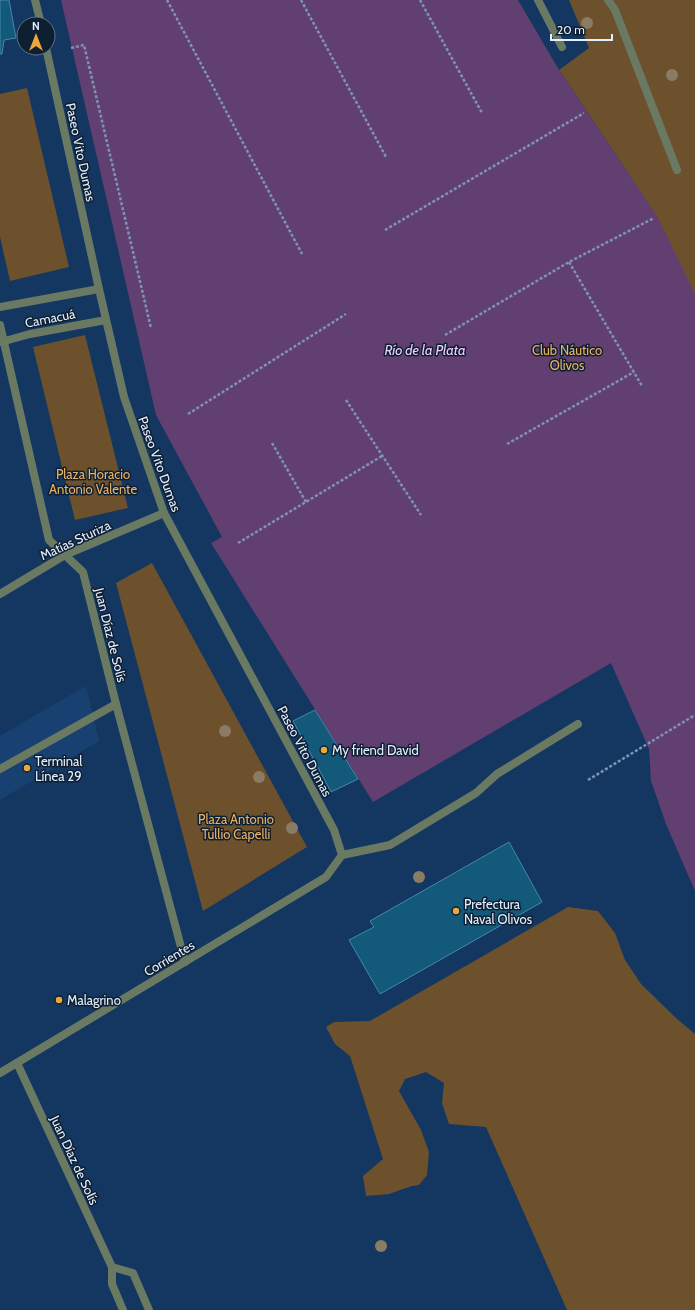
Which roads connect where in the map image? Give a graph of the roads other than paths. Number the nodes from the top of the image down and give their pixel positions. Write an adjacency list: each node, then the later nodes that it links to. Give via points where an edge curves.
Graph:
1 (35, 0): 4 (street)
2 (538, 0): 5 (street)
3 (608, 0): 7 (street, via 615,10)
4 (38, 16)
5 (562, 47)
6 (48, 56): 8 (street, Paseo Vito Dumas)
7 (677, 170)
8 (99, 289): 9 (street, Camacuá); 10 (street, Paseo Vito Dumas)
9 (0, 307)
10 (106, 320): 12 (street, Camacuá, via 36,332); 13 (street, Paseo Vito Dumas, via 124,397)
11 (0, 325): 12 (street, Juan Díaz de Solís)
12 (2, 341): 14 (street, Juan Díaz de Solís, via 49,540)
13 (164, 513): 14 (street, Matías Sturiza); 19 (street, Paseo Vito Dumas, via 334,830)
14 (65, 555): 15 (street, Matías Sturiza); 16 (street, Juan Díaz de Solís, via 83,572)
15 (0, 594)
16 (116, 704): 18 (street); 20 (street, Juan Díaz de Solís)
17 (578, 724): 19 (street, via 497,774 476,793 390,845)
18 (0, 769)
19 (342, 855): 20 (street, Corrientes, via 326,877)
20 (185, 962): 21 (street, Corrientes)
21 (17, 1063): 22 (street, Corrientes); 23 (street, Juan Díaz de Solís)
22 (0, 1072)
23 (112, 1267): 24 (street, Juan Díaz de Solís, via 112,1284); 25 (street, via 132,1273)
24 (123, 1310)
25 (149, 1310)

